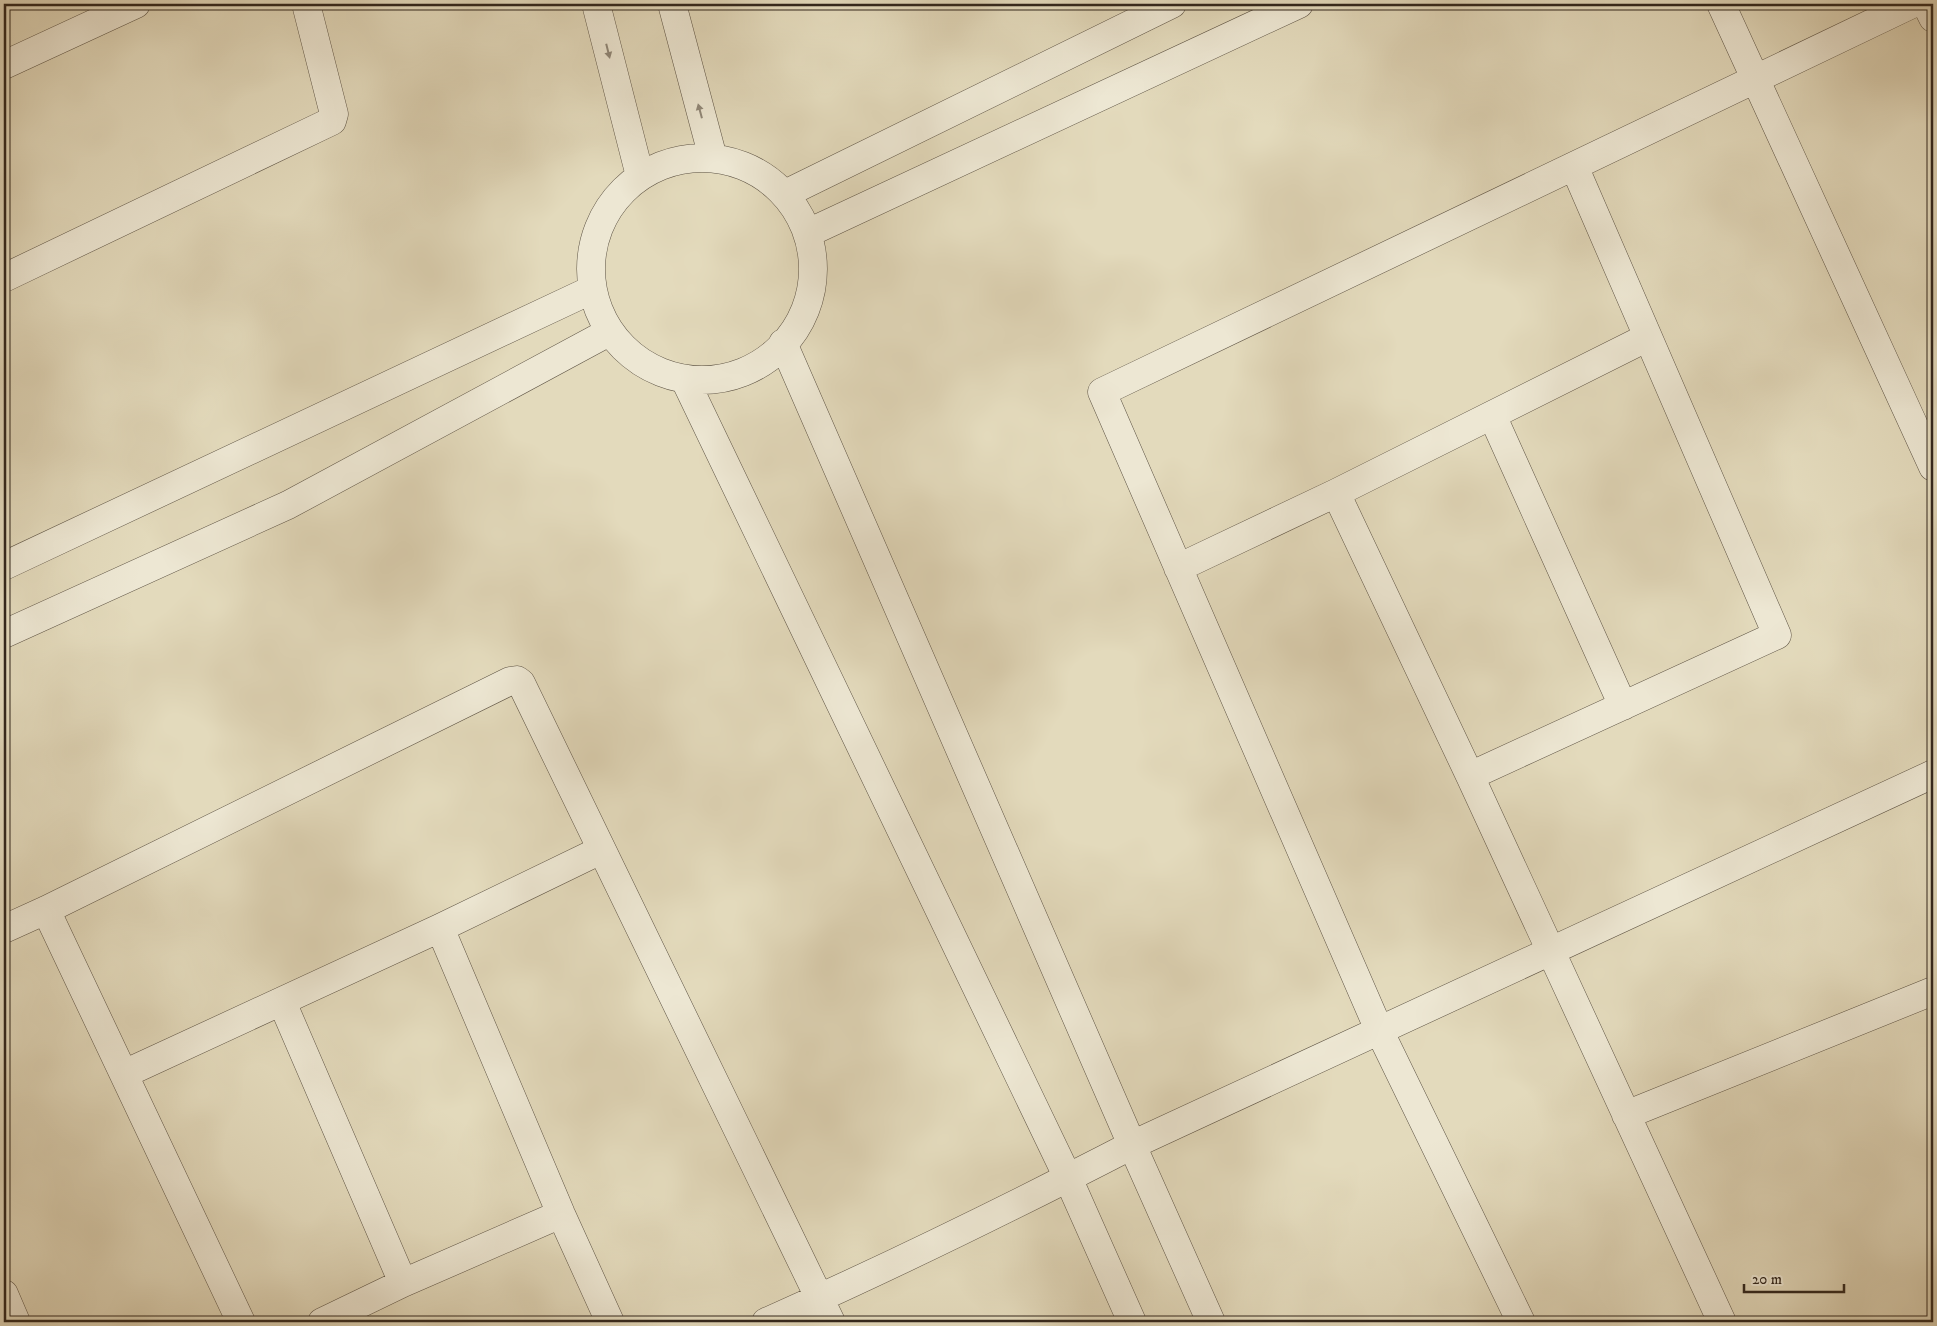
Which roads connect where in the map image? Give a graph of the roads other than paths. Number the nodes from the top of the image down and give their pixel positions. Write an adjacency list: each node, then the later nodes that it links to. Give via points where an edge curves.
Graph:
1 (136, 4): 11 (street)
2 (306, 4): 18 (street, via 334,114 332,121)
3 (596, 4): 15 (street, one-way to 15)
4 (672, 4): 13 (street, one-way to 4)
5 (1172, 4): 16 (street)
6 (1299, 4): 17 (street)
7 (1721, 4): 12 (street)
8 (1912, 4): 12 (street)
9 (1926, 4): 10 (street)
10 (1933, 18)
11 (4, 65)
12 (1755, 79): 14 (street); 25 (street)
13 (713, 158): 15 (street, via 675,160); 16 (street, via 748,168)
14 (1574, 166): 21 (street); 28 (street, via 1102,392)
15 (640, 176): 19 (street, via 615,198 598,225 590,257)
16 (785, 194): 17 (street)
17 (808, 234): 22 (street, via 814,279 801,323)
18 (4, 278)
19 (591, 290): 20 (street); 27 (street)
20 (609, 332): 23 (street, via 642,364); 29 (street, via 288,505)
21 (1648, 337): 24 (street); 30 (street, via 1777,635)
22 (784, 343): 23 (street, via 772,357 730,378); 43 (street)
23 (684, 380): 44 (street)
24 (1492, 415): 26 (street); 30 (street)
25 (1933, 467)
26 (1336, 493): 28 (street); 32 (street)
27 (4, 566)
28 (1178, 568): 40 (street)
29 (4, 634)
30 (1623, 706): 32 (street)
31 (1933, 774): 37 (street)
32 (1470, 776): 37 (street)
33 (601, 850): 34 (street, via 521,683 513,680); 35 (street); 48 (street)
34 (46, 910): 36 (street); 41 (street)
35 (440, 928): 39 (street); 45 (street)
36 (4, 929)
37 (1551, 951): 40 (street); 42 (street)
38 (1933, 991): 42 (street)
39 (282, 1002): 41 (street); 46 (street)
40 (1379, 1030): 43 (street); 56 (street)
41 (124, 1074): 50 (street)
42 (1626, 1115): 57 (street)
43 (1132, 1145): 44 (street); 55 (street)
44 (1068, 1178): 48 (street); 54 (street)
45 (561, 1214): 46 (street); 52 (street)
46 (403, 1283): 51 (street)
47 (4, 1294): 49 (street)
48 (826, 1310): 53 (street)
49 (16, 1322)
50 (241, 1322)
51 (322, 1322)
52 (610, 1322)
53 (766, 1322)
54 (1132, 1322)
55 (1211, 1322)
56 (1521, 1322)
57 (1722, 1322)

